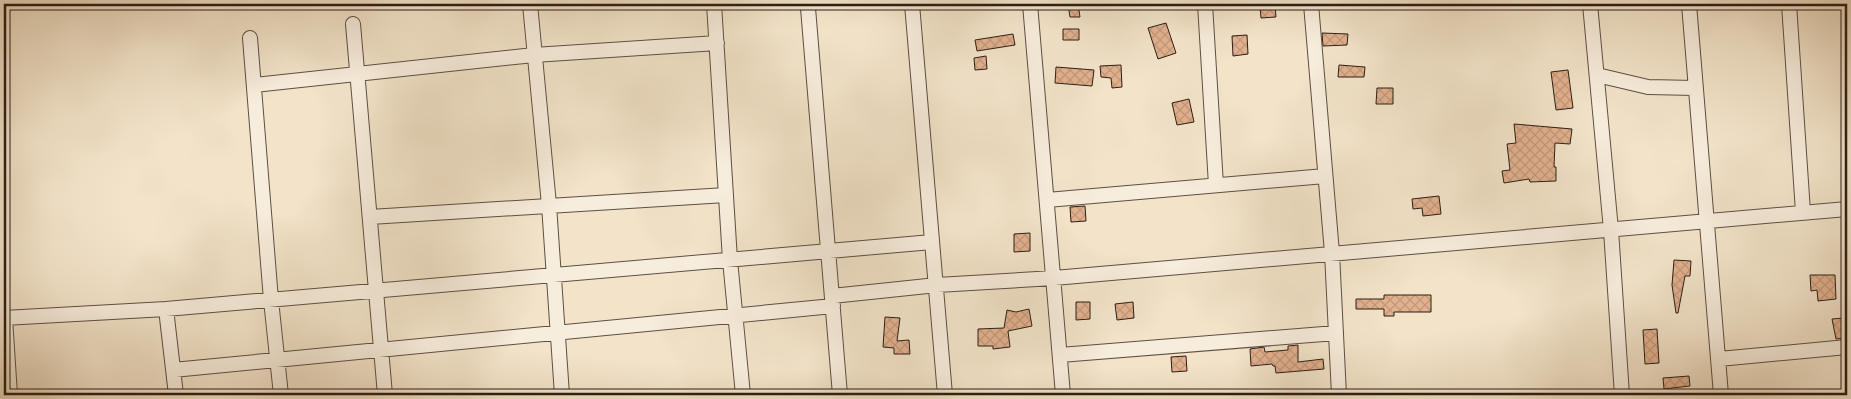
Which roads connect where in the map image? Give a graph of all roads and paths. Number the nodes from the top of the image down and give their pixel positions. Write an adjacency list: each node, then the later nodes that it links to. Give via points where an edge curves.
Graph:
1 (530, 4): 14 (street)
2 (714, 4): 13 (street)
3 (912, 4): 29 (street)
4 (1030, 4): 22 (street)
5 (1205, 4): 20 (street)
6 (1311, 4): 19 (street)
7 (1590, 4): 16 (street)
8 (1689, 4): 18 (street)
9 (1789, 4): 25 (street)
10 (808, 8): 30 (street)
11 (353, 24): 15 (street)
12 (250, 38): 17 (street)
13 (717, 43): 14 (street); 21 (street)
14 (534, 55): 15 (street); 23 (street)
15 (358, 74): 17 (street); 26 (street)
16 (1597, 75): 18 (street, via 1648,87); 28 (street)
17 (254, 85): 37 (street)
18 (1696, 88): 27 (street)
19 (1325, 176): 20 (street); 31 (street)
20 (1216, 185): 22 (street)
21 (726, 196): 23 (street); 32 (street)
22 (1047, 200): 34 (street)
23 (549, 205): 26 (street); 33 (street)
24 (1847, 209): 25 (street)
25 (1803, 212): 27 (street)
26 (370, 217): 36 (street)
27 (1706, 221): 28 (street); 47 (street)
28 (1611, 230): 31 (street); 60 (street)
29 (932, 242): 30 (street); 35 (street)
30 (828, 252): 32 (street); 38 (street)
31 (1332, 253): 34 (street); 42 (street)
32 (730, 260): 33 (street); 40 (street)
33 (552, 275): 36 (street); 43 (street)
34 (1054, 278): 35 (street); 46 (street)
35 (937, 285): 38 (street); 57 (street)
36 (376, 291): 37 (street); 45 (street)
37 (271, 300): 39 (street); 48 (street)
38 (832, 301): 40 (street); 56 (street)
39 (166, 309): 41 (street); 49 (street)
40 (735, 317): 43 (street); 55 (street)
41 (4, 318): 50 (street)
42 (1336, 332): 46 (street); 59 (street)
43 (557, 334): 45 (street); 54 (street)
44 (1847, 347): 47 (street)
45 (381, 351): 48 (street); 53 (street)
46 (1060, 355): 58 (street)
47 (1719, 359): 61 (street)
48 (277, 361): 49 (street); 52 (street)
49 (173, 370): 51 (street)
50 (10, 395)
51 (176, 395)
52 (281, 395)
53 (385, 395)
54 (562, 395)
55 (743, 395)
56 (840, 395)
57 (945, 395)
58 (1063, 395)
59 (1339, 395)
60 (1622, 395)
61 (1721, 395)

